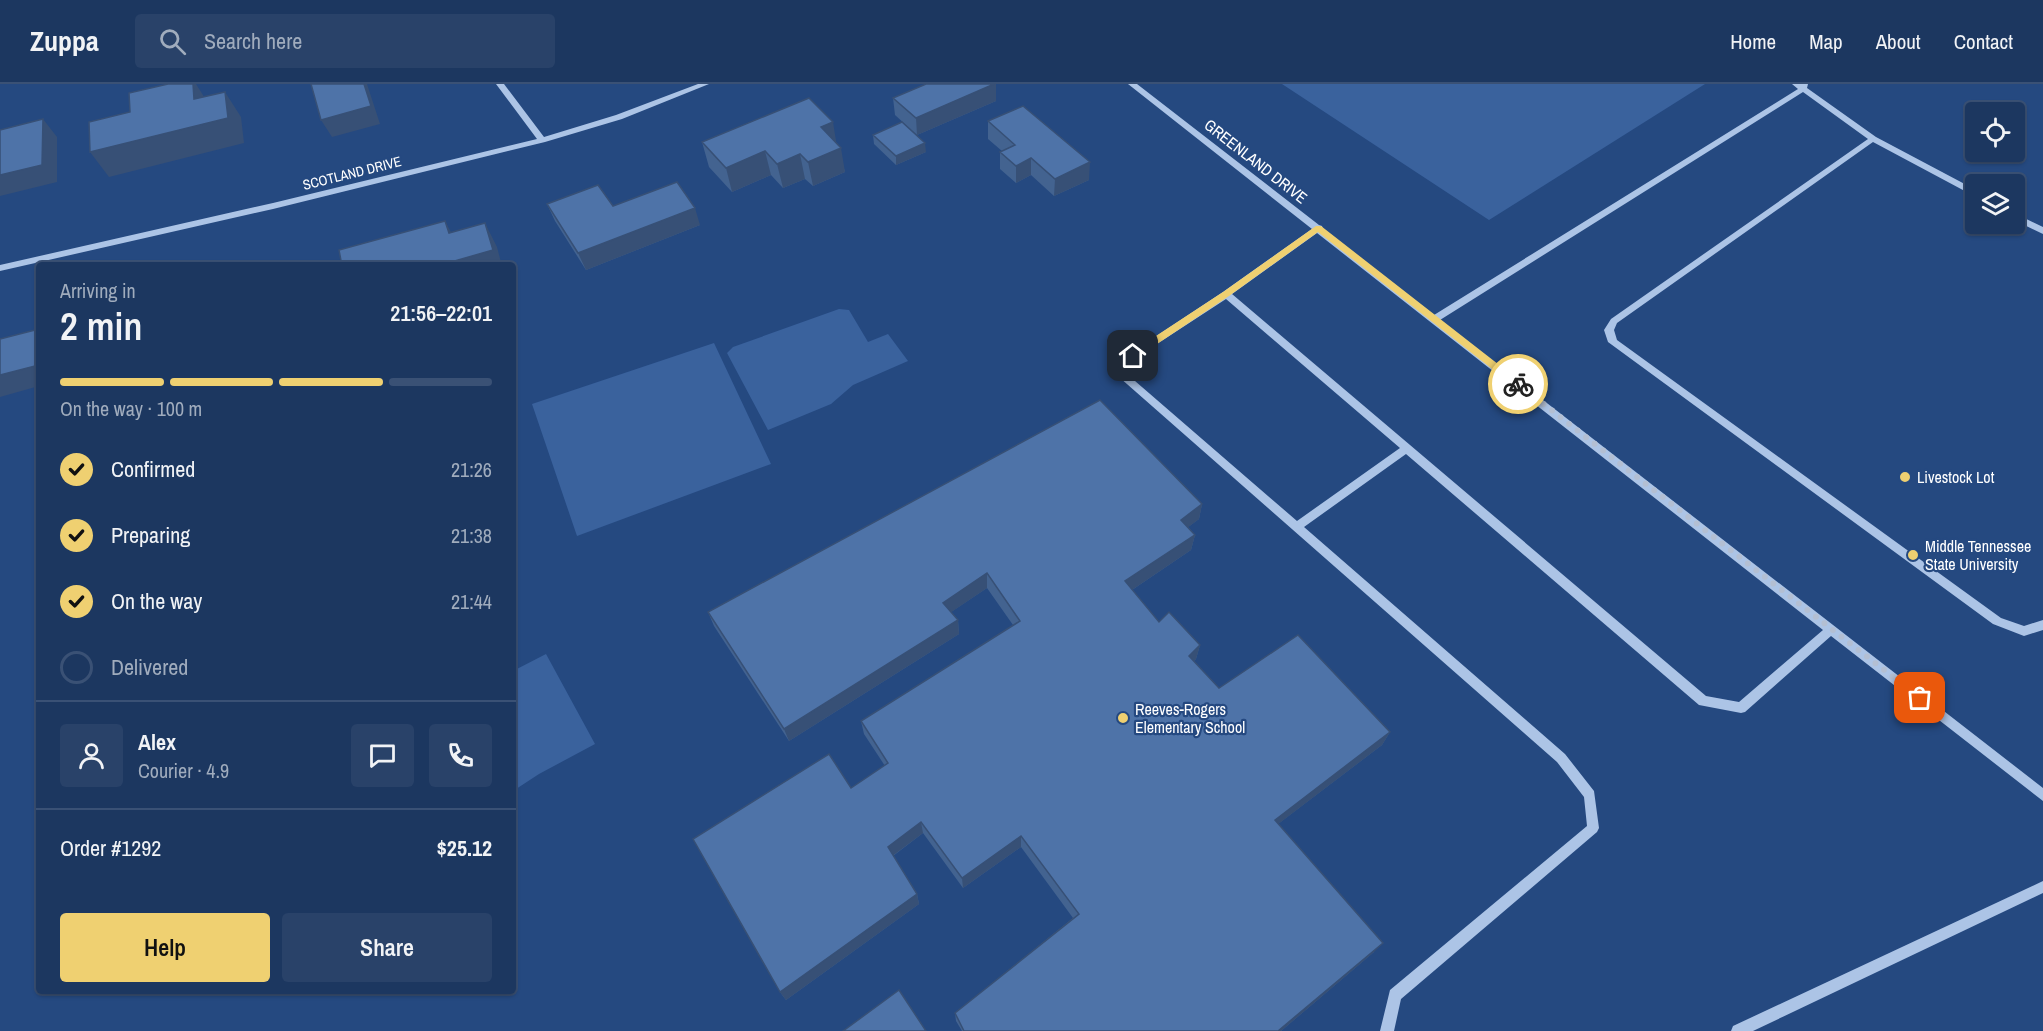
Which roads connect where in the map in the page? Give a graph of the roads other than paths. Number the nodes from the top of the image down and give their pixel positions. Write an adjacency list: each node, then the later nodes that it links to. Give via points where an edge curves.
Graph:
1 (500, 84): 6 (street)
2 (705, 84): 6 (street, SCOTLAND DRIVE, via 619,117)
3 (1132, 84): 9 (street, GREENLAND DRIVE)
4 (1801, 86): 5 (street); 13 (street)
5 (1873, 139): 7 (street); 16 (street, via 1614,321 1609,330 1613,342 1997,621 2024,631)
6 (542, 140): 11 (street, SCOTLAND DRIVE)
7 (1965, 188)
8 (2025, 222): 10 (street)
9 (1318, 228): 12 (street); 13 (street, GREENLAND DRIVE)
10 (2043, 231)
11 (0, 268)
12 (1226, 294): 14 (street); 15 (street, via 1114,368)
13 (1435, 319): 17 (street, GREENLAND DRIVE)
14 (1407, 448): 15 (street); 17 (street, via 1703,701 1741,708)
15 (1296, 527): 20 (street, via 1561,758 1590,795 1593,828 1395,995)
16 (2043, 625)
17 (1832, 630): 18 (street, GREENLAND DRIVE)
18 (2043, 795)
19 (2043, 887): 21 (street)
20 (1387, 1031)
21 (1738, 1031)

